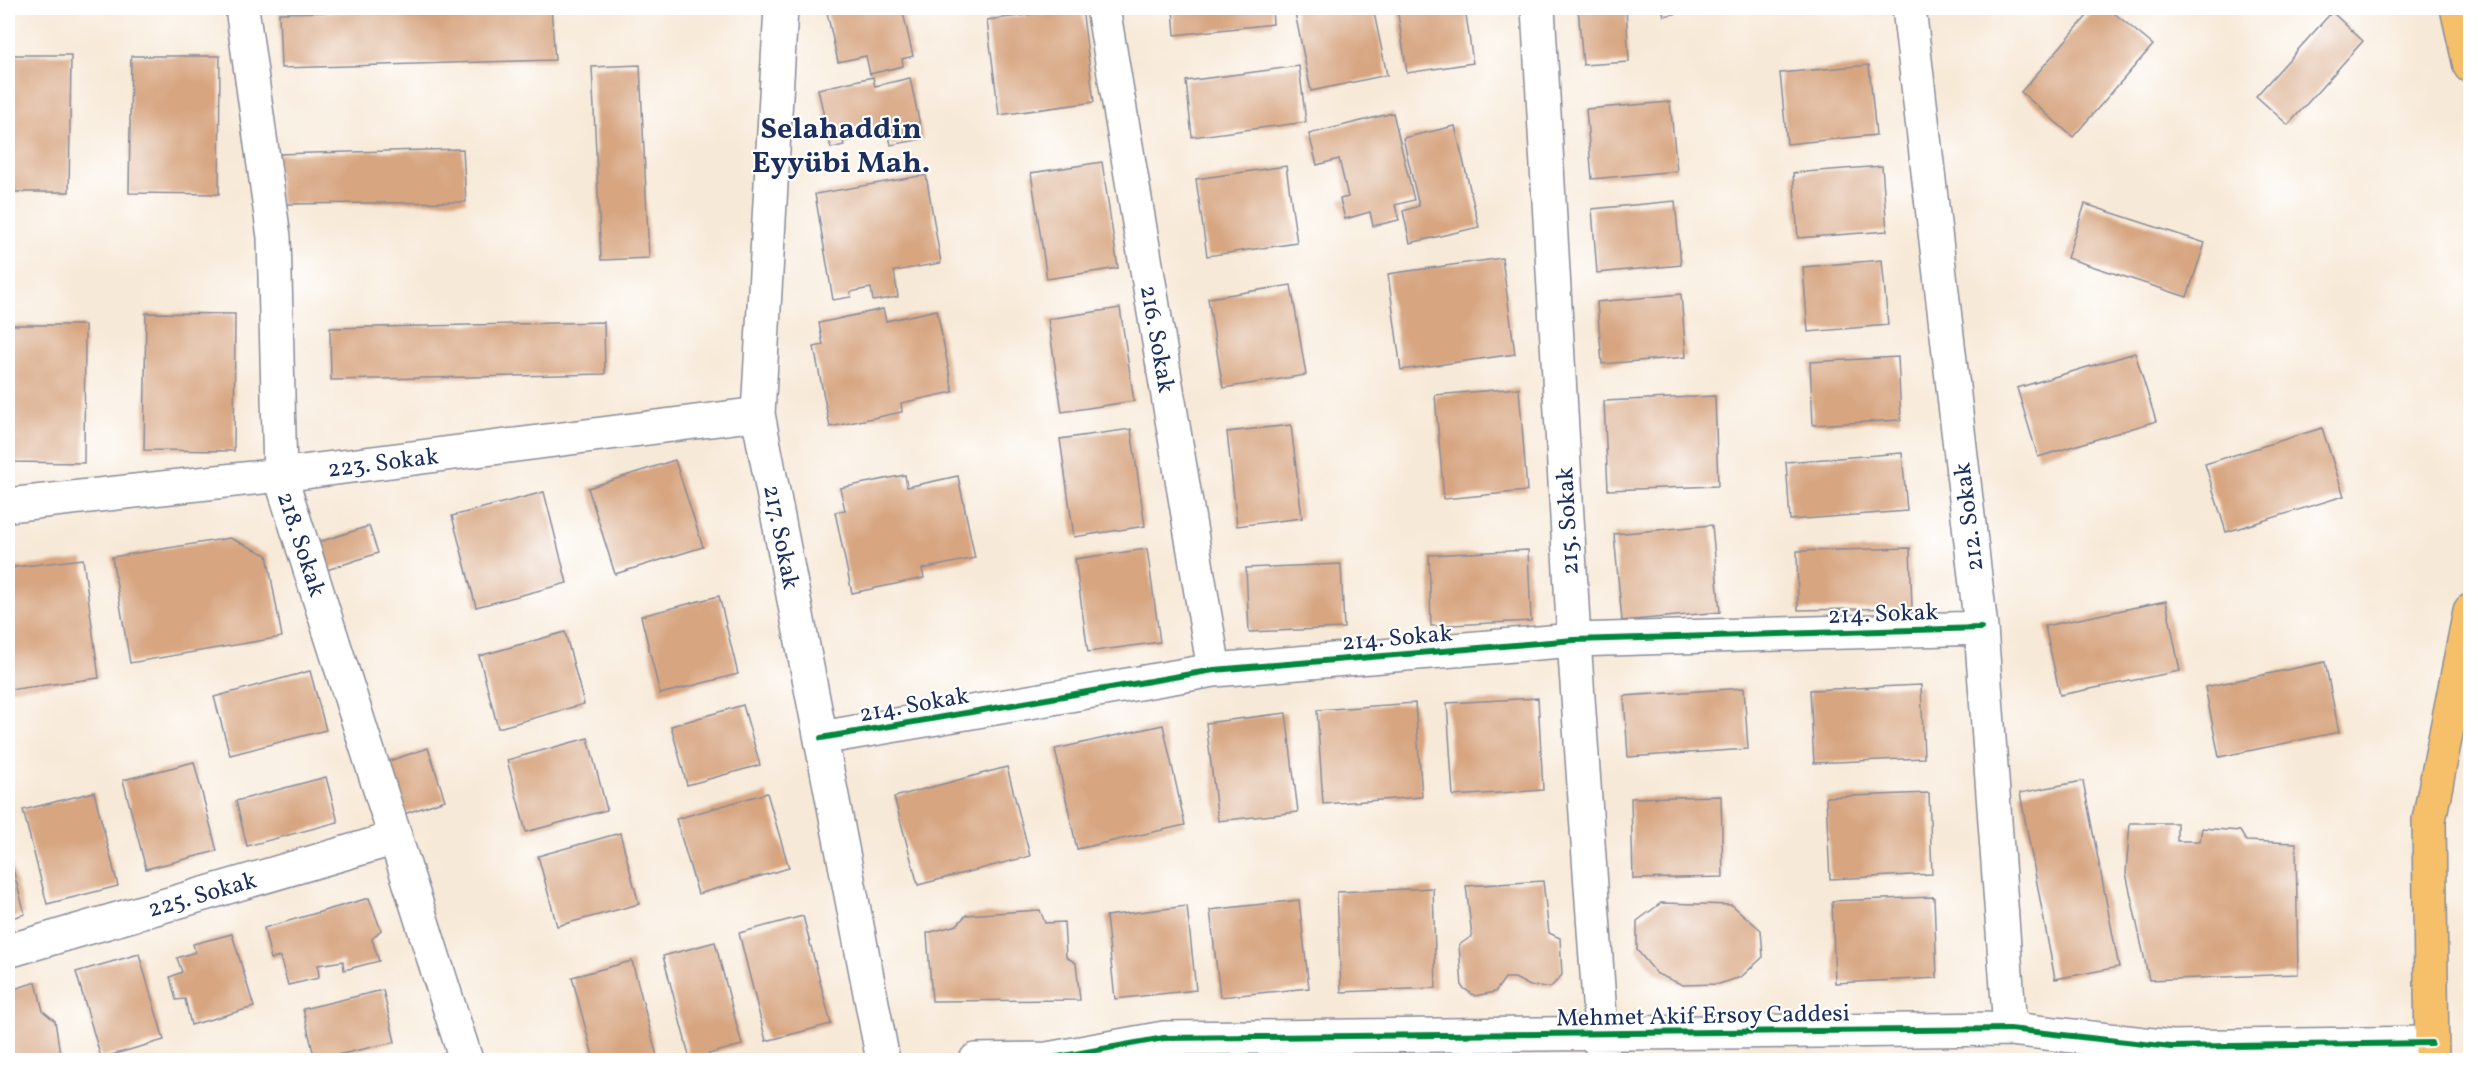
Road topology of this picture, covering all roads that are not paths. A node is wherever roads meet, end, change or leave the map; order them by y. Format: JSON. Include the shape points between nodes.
{"nodes":[{"id":1,"x":242,"y":8,"type":"edge"},
{"id":2,"x":781,"y":8,"type":"edge"},
{"id":3,"x":1103,"y":8,"type":"edge"},
{"id":4,"x":1538,"y":8,"type":"edge"},
{"id":5,"x":1909,"y":8,"type":"edge"},
{"id":6,"x":2457,"y":8,"type":"edge"},
{"id":7,"x":2470,"y":66,"type":"edge"},
{"id":8,"x":758,"y":414,"type":"junction"},
{"id":9,"x":280,"y":475,"type":"junction"},
{"id":10,"x":8,"y":505,"type":"edge"},
{"id":11,"x":2470,"y":611,"type":"edge"},
{"id":12,"x":1981,"y":628,"type":"junction"},
{"id":13,"x":1574,"y":640,"type":"junction"},
{"id":14,"x":1214,"y":670,"type":"junction"},
{"id":15,"x":821,"y":738,"type":"junction"},
{"id":16,"x":396,"y":838,"type":"junction"},
{"id":17,"x":8,"y":951,"type":"edge"},
{"id":18,"x":2010,"y":1029,"type":"junction"},
{"id":19,"x":1602,"y":1048,"type":"edge"},
{"id":20,"x":2432,"y":1052,"type":"edge"},
{"id":21,"x":2172,"y":1054,"type":"edge"},
{"id":22,"x":466,"y":1060,"type":"edge"},
{"id":23,"x":884,"y":1060,"type":"edge"},
{"id":24,"x":976,"y":1060,"type":"edge"},
{"id":25,"x":1047,"y":1060,"type":"edge"}],
"edges":[{"from":1,"to":9,"type":"street","name":"218. Sokak","via":[[274,237]]},
{"from":2,"to":8,"type":"street","name":"217. Sokak"},
{"from":3,"to":14,"type":"street","name":"216. Sokak"},
{"from":4,"to":13,"type":"street","name":"215. Sokak"},
{"from":5,"to":12,"type":"street","name":"212. Sokak"},
{"from":6,"to":7,"type":"main road"},
{"from":8,"to":9,"type":"street","name":"223. Sokak"},
{"from":8,"to":15,"type":"street","name":"217. Sokak"},
{"from":9,"to":10,"type":"street","name":"223. Sokak"},
{"from":9,"to":16,"type":"street","name":"218. Sokak"},
{"from":11,"to":20,"type":"main road","via":[[2429,820]]},
{"from":12,"to":13,"type":"street","name":"214. Sokak"},
{"from":12,"to":18,"type":"street","name":"212. Sokak"},
{"from":13,"to":14,"type":"street","name":"214. Sokak"},
{"from":13,"to":19,"type":"street","name":"215. Sokak"},
{"from":14,"to":15,"type":"street","name":"214. Sokak"},
{"from":15,"to":23,"type":"street","name":"217. Sokak"},
{"from":16,"to":17,"type":"street","name":"225. Sokak"},
{"from":16,"to":22,"type":"street","name":"218. Sokak"},
{"from":18,"to":19,"type":"street","name":"Mehmet Akif Ersoy Caddesi"},
{"from":18,"to":21,"type":"street","name":"Mehmet Akif Ersoy Caddesi"},
{"from":19,"to":25,"type":"street","name":"Mehmet Akif Ersoy Caddesi","via":[[1164,1038]]},
{"from":20,"to":21,"type":"street","name":"Mehmet Akif Ersoy Caddesi"},
{"from":24,"to":25,"type":"street","name":"Mehmet Akif Ersoy Caddesi"}]}
